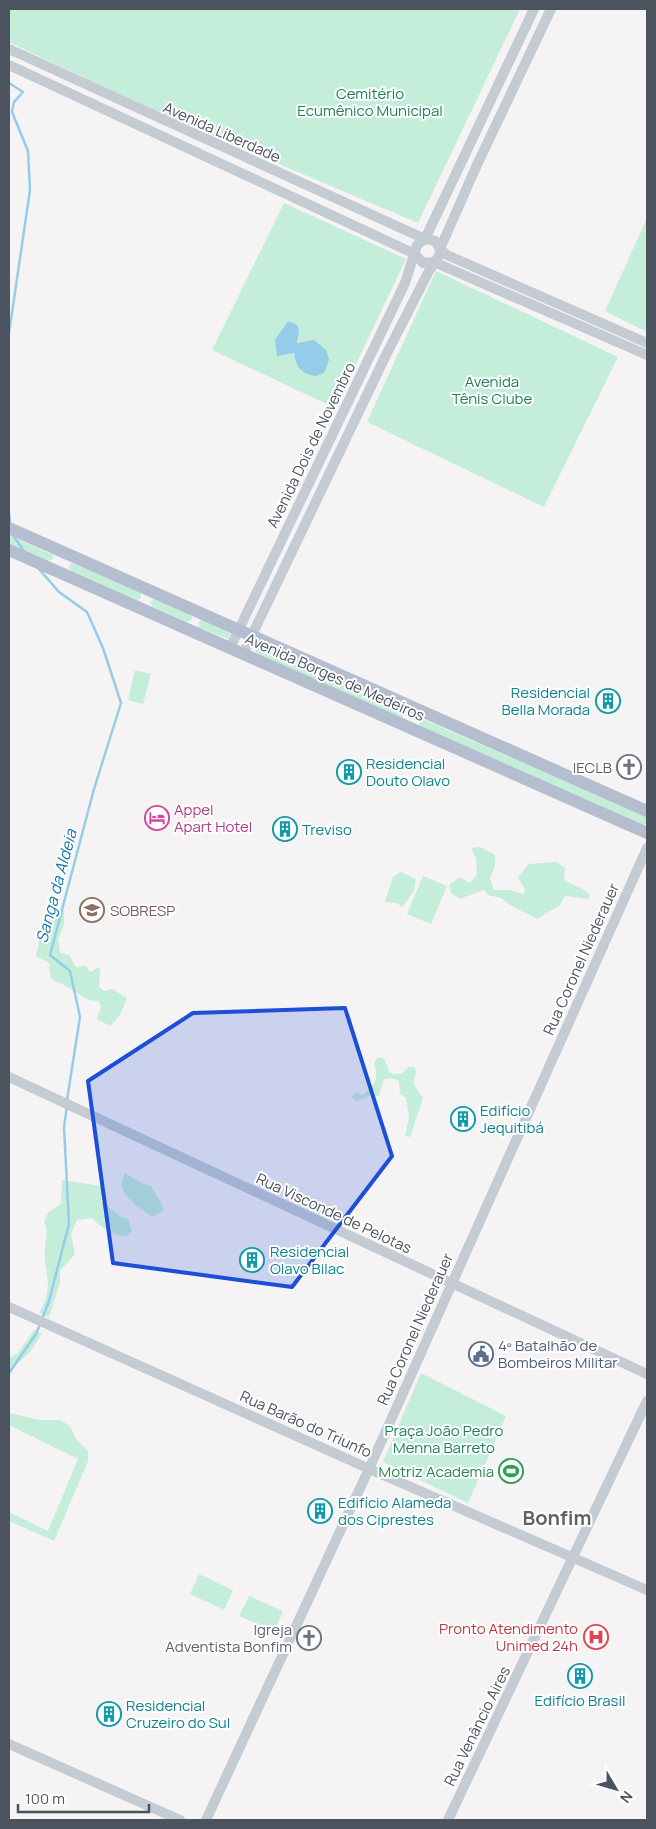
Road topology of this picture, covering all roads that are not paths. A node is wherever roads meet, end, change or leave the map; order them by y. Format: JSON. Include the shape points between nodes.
{"nodes":[{"id":1,"x":534,"y":9,"type":"edge"},
{"id":2,"x":551,"y":9,"type":"edge"},
{"id":3,"x":9,"y":49,"type":"edge"},
{"id":4,"x":9,"y":65,"type":"edge"},
{"id":5,"x":425,"y":239,"type":"junction"},
{"id":6,"x":440,"y":249,"type":"junction"},
{"id":7,"x":416,"y":254,"type":"junction"},
{"id":8,"x":434,"y":262,"type":"junction"},
{"id":9,"x":647,"y":343,"type":"edge"},
{"id":10,"x":647,"y":355,"type":"edge"},
{"id":11,"x":338,"y":423,"type":"junction"},
{"id":12,"x":348,"y":432,"type":"junction"},
{"id":13,"x":9,"y":528,"type":"edge"},
{"id":14,"x":9,"y":550,"type":"edge"},
{"id":15,"x":239,"y":630,"type":"junction"},
{"id":16,"x":251,"y":635,"type":"junction"},
{"id":17,"x":230,"y":648,"type":"junction"},
{"id":18,"x":243,"y":654,"type":"junction"},
{"id":19,"x":647,"y":812,"type":"edge"},
{"id":20,"x":647,"y":833,"type":"edge"},
{"id":21,"x":647,"y":848,"type":"edge"},
{"id":22,"x":9,"y":1077,"type":"edge"},
{"id":23,"x":451,"y":1284,"type":"junction"},
{"id":24,"x":9,"y":1308,"type":"edge"},
{"id":25,"x":647,"y":1374,"type":"edge"},
{"id":26,"x":647,"y":1401,"type":"edge"},
{"id":27,"x":369,"y":1469,"type":"junction"},
{"id":28,"x":573,"y":1558,"type":"junction"},
{"id":29,"x":647,"y":1590,"type":"edge"},
{"id":30,"x":9,"y":1744,"type":"edge"},
{"id":31,"x":180,"y":1820,"type":"edge"},
{"id":32,"x":206,"y":1820,"type":"edge"},
{"id":33,"x":448,"y":1820,"type":"edge"}],
"edges":[{"from":1,"to":5,"type":"street"},
{"from":2,"to":6,"type":"street"},
{"from":3,"to":5,"type":"street","name":"Avenida Liberdade"},
{"from":4,"to":7,"type":"street","name":"Avenida Liberdade"},
{"from":5,"to":6,"type":"street","via":[[434,241]]},
{"from":5,"to":7,"type":"street","via":[[417,245]]},
{"from":6,"to":8,"type":"street"},
{"from":6,"to":9,"type":"street"},
{"from":7,"to":8,"type":"street","via":[[423,263]]},
{"from":7,"to":11,"type":"street","name":"Avenida Dois de Novembro"},
{"from":8,"to":10,"type":"street"},
{"from":8,"to":12,"type":"street","name":"Avenida Dois de Novembro"},
{"from":11,"to":12,"type":"street"},
{"from":11,"to":15,"type":"street","name":"Avenida Dois de Novembro"},
{"from":12,"to":16,"type":"street","name":"Avenida Dois de Novembro"},
{"from":13,"to":15,"type":"main road","name":"Avenida Borges de Medeiros"},
{"from":14,"to":17,"type":"main road","name":"Avenida Borges de Medeiros"},
{"from":15,"to":16,"type":"main road","name":"Avenida Borges de Medeiros"},
{"from":15,"to":17,"type":"street","name":"Avenida Dois de Novembro"},
{"from":16,"to":18,"type":"street","name":"Avenida Dois de Novembro"},
{"from":16,"to":19,"type":"main road","name":"Avenida Borges de Medeiros"},
{"from":17,"to":18,"type":"main road","name":"Avenida Borges de Medeiros"},
{"from":18,"to":20,"type":"main road","name":"Avenida Borges de Medeiros"},
{"from":21,"to":23,"type":"street","name":"Rua Coronel Niederauer"},
{"from":22,"to":23,"type":"street","name":"Rua Visconde de Pelotas"},
{"from":23,"to":25,"type":"street","name":"Rua Visconde de Pelotas"},
{"from":23,"to":27,"type":"street","name":"Rua Coronel Niederauer"},
{"from":24,"to":27,"type":"street","name":"Rua Barão do Triunfo"},
{"from":26,"to":28,"type":"street","name":"Rua Venâncio Aires"},
{"from":27,"to":28,"type":"street","name":"Rua Barão do Triunfo"},
{"from":27,"to":32,"type":"street","name":"Rua Coronel Niederauer"},
{"from":28,"to":29,"type":"street","name":"Rua Barão do Triunfo"},
{"from":28,"to":33,"type":"street","name":"Rua Venâncio Aires"},
{"from":30,"to":31,"type":"street"}]}
